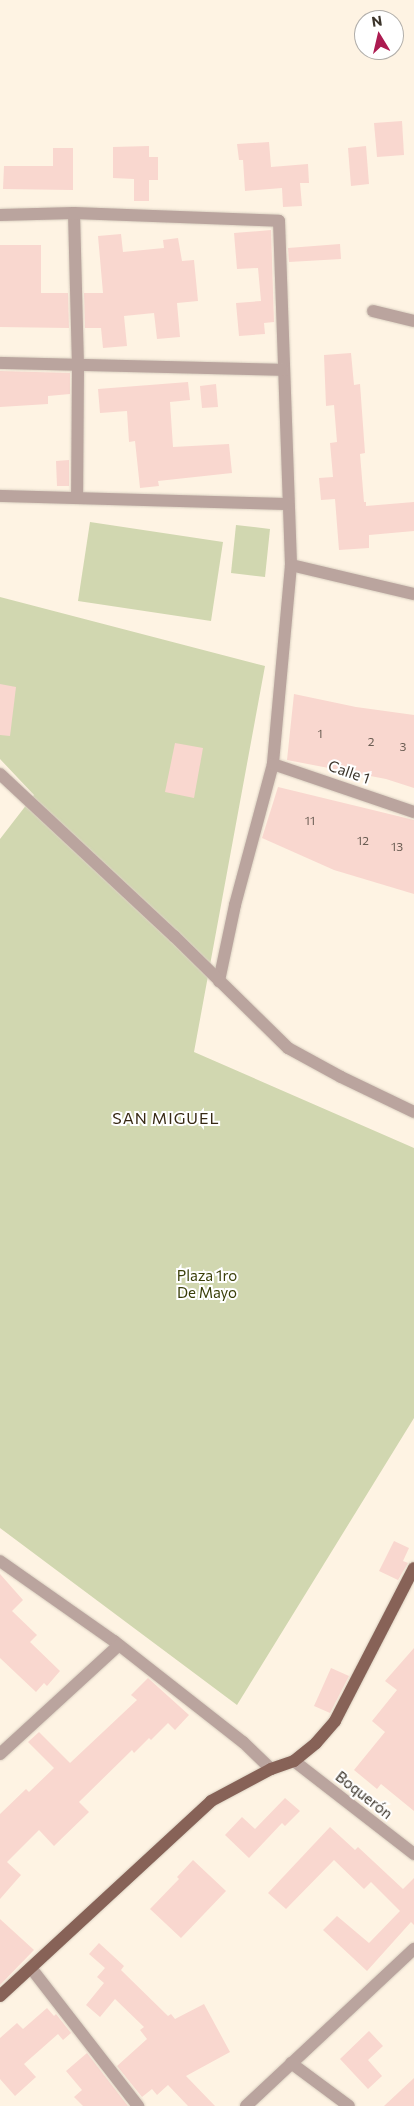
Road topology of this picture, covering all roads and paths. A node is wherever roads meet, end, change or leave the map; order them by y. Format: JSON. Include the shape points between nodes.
{"nodes":[{"id":1,"x":74,"y":213,"type":"junction"},
{"id":2,"x":0,"y":215,"type":"edge"},
{"id":3,"x":373,"y":311,"type":"dead end"},
{"id":4,"x":414,"y":321,"type":"edge"},
{"id":5,"x":0,"y":363,"type":"edge"},
{"id":6,"x":78,"y":366,"type":"junction"},
{"id":7,"x":283,"y":370,"type":"junction"},
{"id":8,"x":0,"y":496,"type":"edge"},
{"id":9,"x":77,"y":498,"type":"junction"},
{"id":10,"x":288,"y":504,"type":"junction"},
{"id":11,"x":291,"y":565,"type":"junction"},
{"id":12,"x":414,"y":594,"type":"edge"},
{"id":13,"x":273,"y":764,"type":"junction"},
{"id":14,"x":0,"y":774,"type":"edge"},
{"id":15,"x":414,"y":812,"type":"edge"},
{"id":16,"x":219,"y":981,"type":"junction"},
{"id":17,"x":414,"y":1112,"type":"edge"},
{"id":18,"x":0,"y":1561,"type":"edge"},
{"id":19,"x":414,"y":1568,"type":"edge"},
{"id":20,"x":119,"y":1645,"type":"junction"},
{"id":21,"x":0,"y":1754,"type":"edge"},
{"id":22,"x":294,"y":1761,"type":"junction"},
{"id":23,"x":271,"y":1769,"type":"junction"},
{"id":24,"x":414,"y":1854,"type":"edge"},
{"id":25,"x":414,"y":1949,"type":"edge"},
{"id":26,"x":31,"y":1968,"type":"junction"},
{"id":27,"x":0,"y":1996,"type":"edge"},
{"id":28,"x":292,"y":2063,"type":"junction"},
{"id":29,"x":138,"y":2106,"type":"edge"},
{"id":30,"x":246,"y":2106,"type":"edge"},
{"id":31,"x":349,"y":2106,"type":"edge"}],
"edges":[{"from":1,"to":2,"type":"street"},
{"from":1,"to":6,"type":"street"},
{"from":1,"to":7,"type":"street","via":[[279,221]]},
{"from":3,"to":4,"type":"street"},
{"from":5,"to":6,"type":"street"},
{"from":6,"to":7,"type":"street"},
{"from":6,"to":9,"type":"street"},
{"from":7,"to":10,"type":"street"},
{"from":8,"to":9,"type":"street"},
{"from":9,"to":10,"type":"street"},
{"from":10,"to":11,"type":"street"},
{"from":11,"to":12,"type":"street"},
{"from":11,"to":13,"type":"street"},
{"from":13,"to":15,"type":"street","name":"Calle 1"},
{"from":13,"to":16,"type":"street","via":[[235,905]]},
{"from":14,"to":16,"type":"street"},
{"from":16,"to":17,"type":"street","via":[[288,1048],[341,1078]]},
{"from":18,"to":20,"type":"street"},
{"from":19,"to":22,"type":"main road","via":[[335,1721]]},
{"from":20,"to":21,"type":"street"},
{"from":20,"to":23,"type":"street","via":[[243,1742]]},
{"from":22,"to":23,"type":"main road"},
{"from":22,"to":24,"type":"street","name":"Boquerón"},
{"from":23,"to":26,"type":"main road","via":[[211,1801]]},
{"from":25,"to":28,"type":"street"},
{"from":26,"to":27,"type":"main road"},
{"from":26,"to":29,"type":"street"},
{"from":28,"to":30,"type":"street"},
{"from":28,"to":31,"type":"street"}]}
